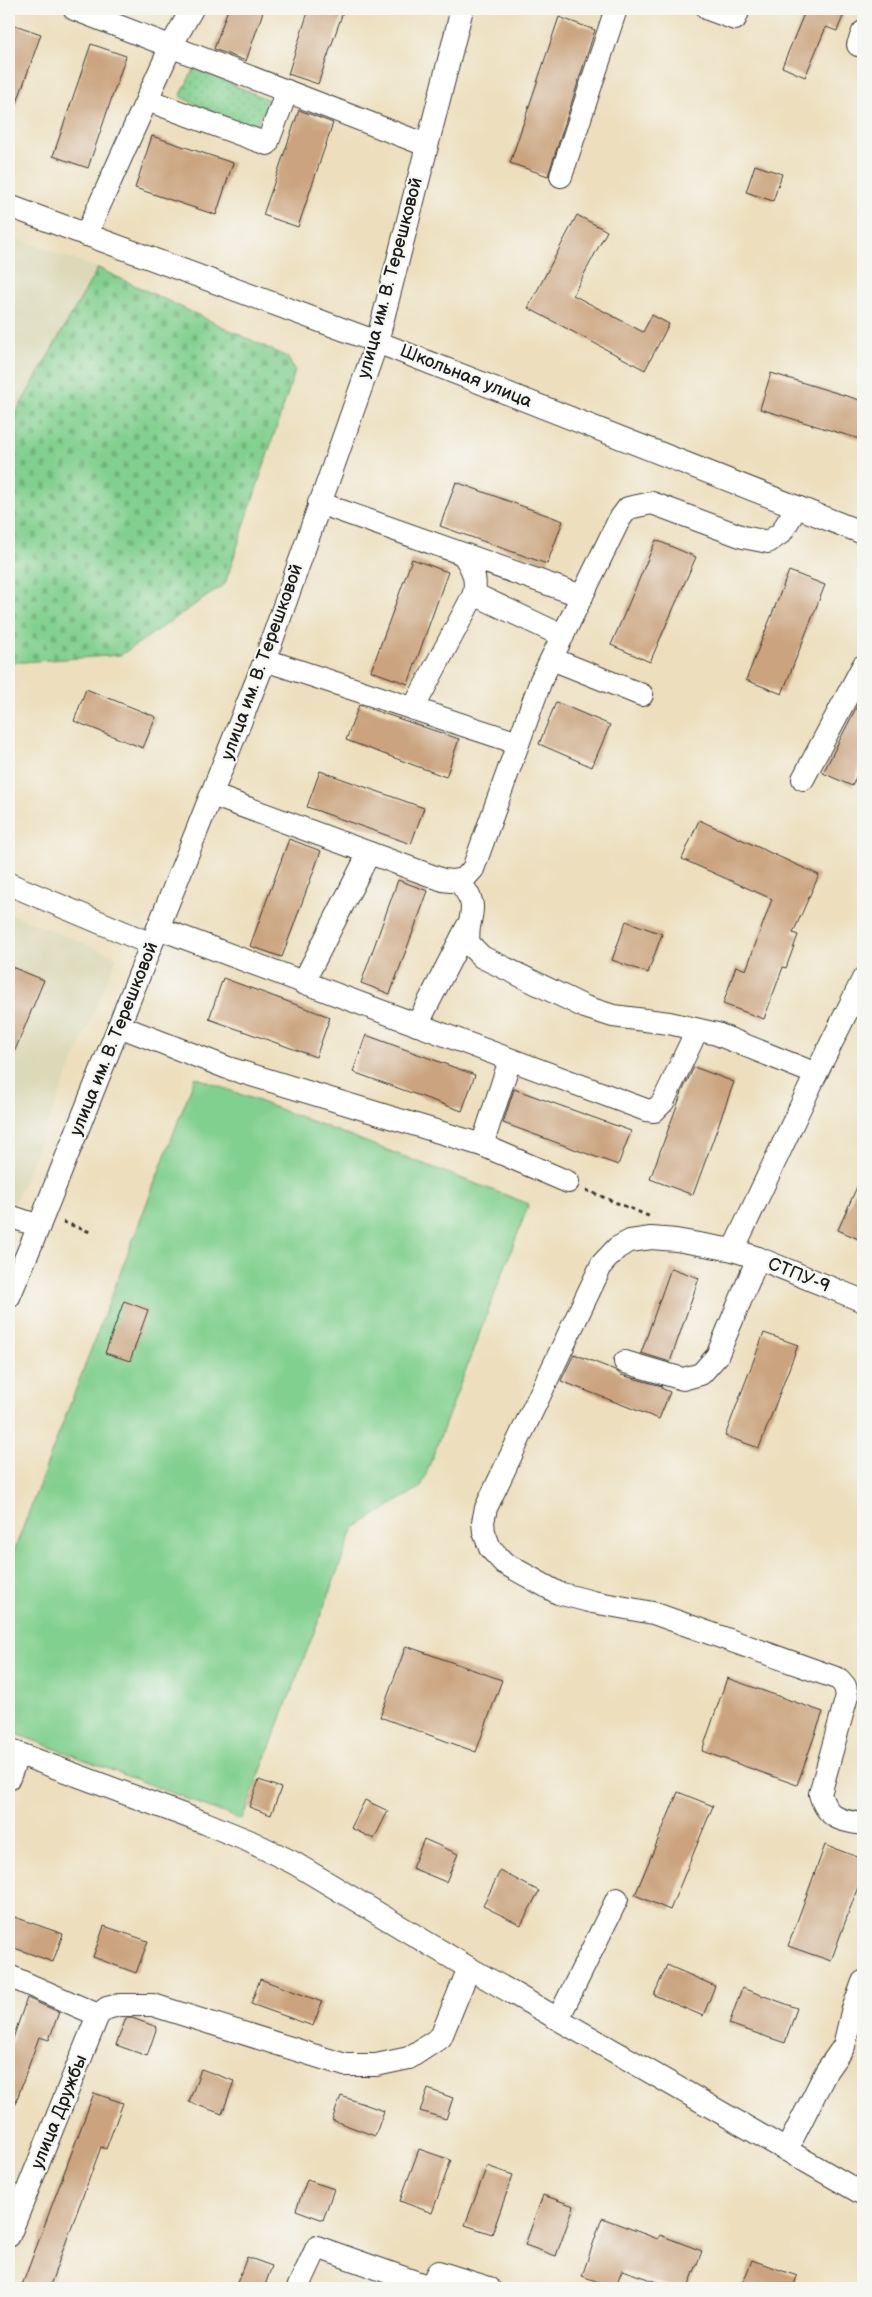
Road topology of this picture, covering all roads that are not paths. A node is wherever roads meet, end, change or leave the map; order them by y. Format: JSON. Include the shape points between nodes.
{"nodes":[{"id":1,"x":74,"y":9,"type":"edge"},
{"id":2,"x":192,"y":9,"type":"edge"},
{"id":3,"x":462,"y":9,"type":"edge"},
{"id":4,"x":708,"y":9,"type":"edge"},
{"id":5,"x":739,"y":9,"type":"edge"},
{"id":6,"x":612,"y":10,"type":"edge"},
{"id":7,"x":171,"y":46,"type":"junction"},
{"id":8,"x":288,"y":91,"type":"junction"},
{"id":9,"x":147,"y":100,"type":"junction"},
{"id":10,"x":426,"y":144,"type":"junction"},
{"id":11,"x":561,"y":176,"type":"dead end"},
{"id":12,"x":9,"y":206,"type":"edge"},
{"id":13,"x":86,"y":235,"type":"junction"},
{"id":14,"x":377,"y":342,"type":"junction"},
{"id":15,"x":319,"y":503,"type":"junction"},
{"id":16,"x":797,"y":507,"type":"junction"},
{"id":17,"x":863,"y":533,"type":"edge"},
{"id":18,"x":463,"y":554,"type":"junction"},
{"id":19,"x":474,"y":594,"type":"junction"},
{"id":20,"x":582,"y":596,"type":"junction"},
{"id":21,"x":563,"y":636,"type":"junction"},
{"id":22,"x":552,"y":659,"type":"junction"},
{"id":23,"x":265,"y":660,"type":"junction"},
{"id":24,"x":863,"y":666,"type":"edge"},
{"id":25,"x":642,"y":695,"type":"dead end"},
{"id":26,"x":413,"y":708,"type":"junction"},
{"id":27,"x":518,"y":743,"type":"junction"},
{"id":28,"x":803,"y":779,"type":"dead end"},
{"id":29,"x":212,"y":795,"type":"junction"},
{"id":30,"x":369,"y":853,"type":"junction"},
{"id":31,"x":459,"y":881,"type":"junction"},
{"id":32,"x":9,"y":884,"type":"edge"},
{"id":33,"x":467,"y":927,"type":"junction"},
{"id":34,"x":154,"y":936,"type":"junction"},
{"id":35,"x":863,"y":979,"type":"edge"},
{"id":36,"x":303,"y":982,"type":"junction"},
{"id":37,"x":417,"y":1025,"type":"junction"},
{"id":38,"x":119,"y":1026,"type":"junction"},
{"id":39,"x":697,"y":1030,"type":"junction"},
{"id":40,"x":510,"y":1060,"type":"junction"},
{"id":41,"x":816,"y":1074,"type":"junction"},
{"id":42,"x":482,"y":1145,"type":"junction"},
{"id":43,"x":568,"y":1182,"type":"road end"},
{"id":44,"x":9,"y":1216,"type":"edge"},
{"id":45,"x":41,"y":1220,"type":"junction"},
{"id":46,"x":733,"y":1250,"type":"junction"},
{"id":47,"x":758,"y":1258,"type":"junction"},
{"id":48,"x":9,"y":1297,"type":"edge"},
{"id":49,"x":863,"y":1301,"type":"edge"},
{"id":50,"x":625,"y":1362,"type":"dead end"},
{"id":51,"x":13,"y":1752,"type":"edge"},
{"id":52,"x":9,"y":1778,"type":"edge"},
{"id":53,"x":863,"y":1824,"type":"edge"},
{"id":54,"x":617,"y":1899,"type":"dead end"},
{"id":55,"x":469,"y":1968,"type":"junction"},
{"id":56,"x":9,"y":1976,"type":"edge"},
{"id":57,"x":863,"y":1982,"type":"edge"},
{"id":58,"x":98,"y":2015,"type":"junction"},
{"id":59,"x":558,"y":2019,"type":"junction"},
{"id":60,"x":786,"y":2148,"type":"junction"},
{"id":61,"x":863,"y":2194,"type":"edge"},
{"id":62,"x":9,"y":2236,"type":"edge"},
{"id":63,"x":298,"y":2288,"type":"edge"},
{"id":64,"x":489,"y":2288,"type":"edge"}],
"edges":[{"from":1,"to":7,"type":"street"},
{"from":2,"to":7,"type":"street"},
{"from":3,"to":10,"type":"street","name":"улица им. В. Терешковой"},
{"from":4,"to":5,"type":"street","via":[[735,19]]},
{"from":6,"to":11,"type":"street"},
{"from":7,"to":8,"type":"street"},
{"from":7,"to":9,"type":"street"},
{"from":8,"to":9,"type":"street","via":[[267,144]]},
{"from":8,"to":10,"type":"street"},
{"from":9,"to":13,"type":"street"},
{"from":10,"to":14,"type":"street","name":"улица им. В. Терешковой"},
{"from":12,"to":13,"type":"street","name":"Школьная улица"},
{"from":13,"to":14,"type":"street","name":"Школьная улица"},
{"from":14,"to":15,"type":"street","name":"улица им. В. Терешковой"},
{"from":14,"to":16,"type":"street","name":"Школьная улица"},
{"from":15,"to":18,"type":"street"},
{"from":15,"to":23,"type":"street","name":"улица им. В. Терешковой"},
{"from":16,"to":17,"type":"street","name":"Школьная улица"},
{"from":16,"to":20,"type":"street","via":[[781,533],[768,542],[743,537],[652,503],[628,508]]},
{"from":18,"to":19,"type":"street","via":[[475,574]]},
{"from":18,"to":20,"type":"street"},
{"from":19,"to":21,"type":"street"},
{"from":19,"to":26,"type":"street"},
{"from":20,"to":21,"type":"street"},
{"from":21,"to":22,"type":"street"},
{"from":22,"to":25,"type":"street"},
{"from":22,"to":27,"type":"street"},
{"from":23,"to":26,"type":"street"},
{"from":23,"to":29,"type":"street","name":"улица им. В. Терешковой"},
{"from":24,"to":28,"type":"street"},
{"from":26,"to":27,"type":"street"},
{"from":27,"to":31,"type":"street","via":[[473,869],[469,876]]},
{"from":29,"to":30,"type":"street"},
{"from":29,"to":34,"type":"street","name":"улица им. В. Терешковой"},
{"from":30,"to":31,"type":"street","via":[[442,880]]},
{"from":30,"to":36,"type":"street"},
{"from":31,"to":33,"type":"street","via":[[471,902]]},
{"from":32,"to":34,"type":"street"},
{"from":33,"to":37,"type":"street"},
{"from":33,"to":39,"type":"street","via":[[469,944],[482,956],[586,1007],[613,1016]]},
{"from":34,"to":36,"type":"street"},
{"from":34,"to":38,"type":"street","name":"улица им. В. Терешковой"},
{"from":35,"to":41,"type":"street"},
{"from":36,"to":37,"type":"street"},
{"from":37,"to":40,"type":"street"},
{"from":38,"to":42,"type":"street","via":[[228,1068]]},
{"from":38,"to":45,"type":"street","name":"улица им. В. Терешковой"},
{"from":39,"to":40,"type":"street","via":[[664,1102],[654,1111]]},
{"from":39,"to":41,"type":"street","via":[[717,1034]]},
{"from":40,"to":42,"type":"street"},
{"from":41,"to":46,"type":"street"},
{"from":42,"to":43,"type":"street"},
{"from":44,"to":45,"type":"street"},
{"from":45,"to":48,"type":"street","name":"улица им. В. Терешковой"},
{"from":46,"to":47,"type":"street","name":"СТПУ-9"},
{"from":46,"to":53,"type":"street","name":"СТПУ-9","via":[[651,1238],[630,1241],[617,1248],[602,1264],[486,1508],[484,1532],[490,1548],[504,1563],[558,1593],[653,1613],[840,1679],[848,1696],[820,1794],[831,1815]]},
{"from":47,"to":49,"type":"street","name":"СТПУ-9"},
{"from":47,"to":50,"type":"street","via":[[717,1356],[701,1374],[683,1379]]},
{"from":51,"to":52,"type":"street"},
{"from":51,"to":55,"type":"street","via":[[249,1841],[294,1863]]},
{"from":54,"to":59,"type":"street"},
{"from":55,"to":58,"type":"street","via":[[441,2037],[409,2058],[376,2065],[345,2065],[153,2005],[119,2005]]},
{"from":55,"to":59,"type":"street"},
{"from":56,"to":58,"type":"street"},
{"from":57,"to":60,"type":"street","via":[[844,2046],[827,2070]]},
{"from":58,"to":62,"type":"street","name":"улица Дружбы"},
{"from":59,"to":60,"type":"street"},
{"from":60,"to":61,"type":"street"},
{"from":63,"to":64,"type":"street","via":[[317,2248],[430,2287],[438,2272]]}]}
